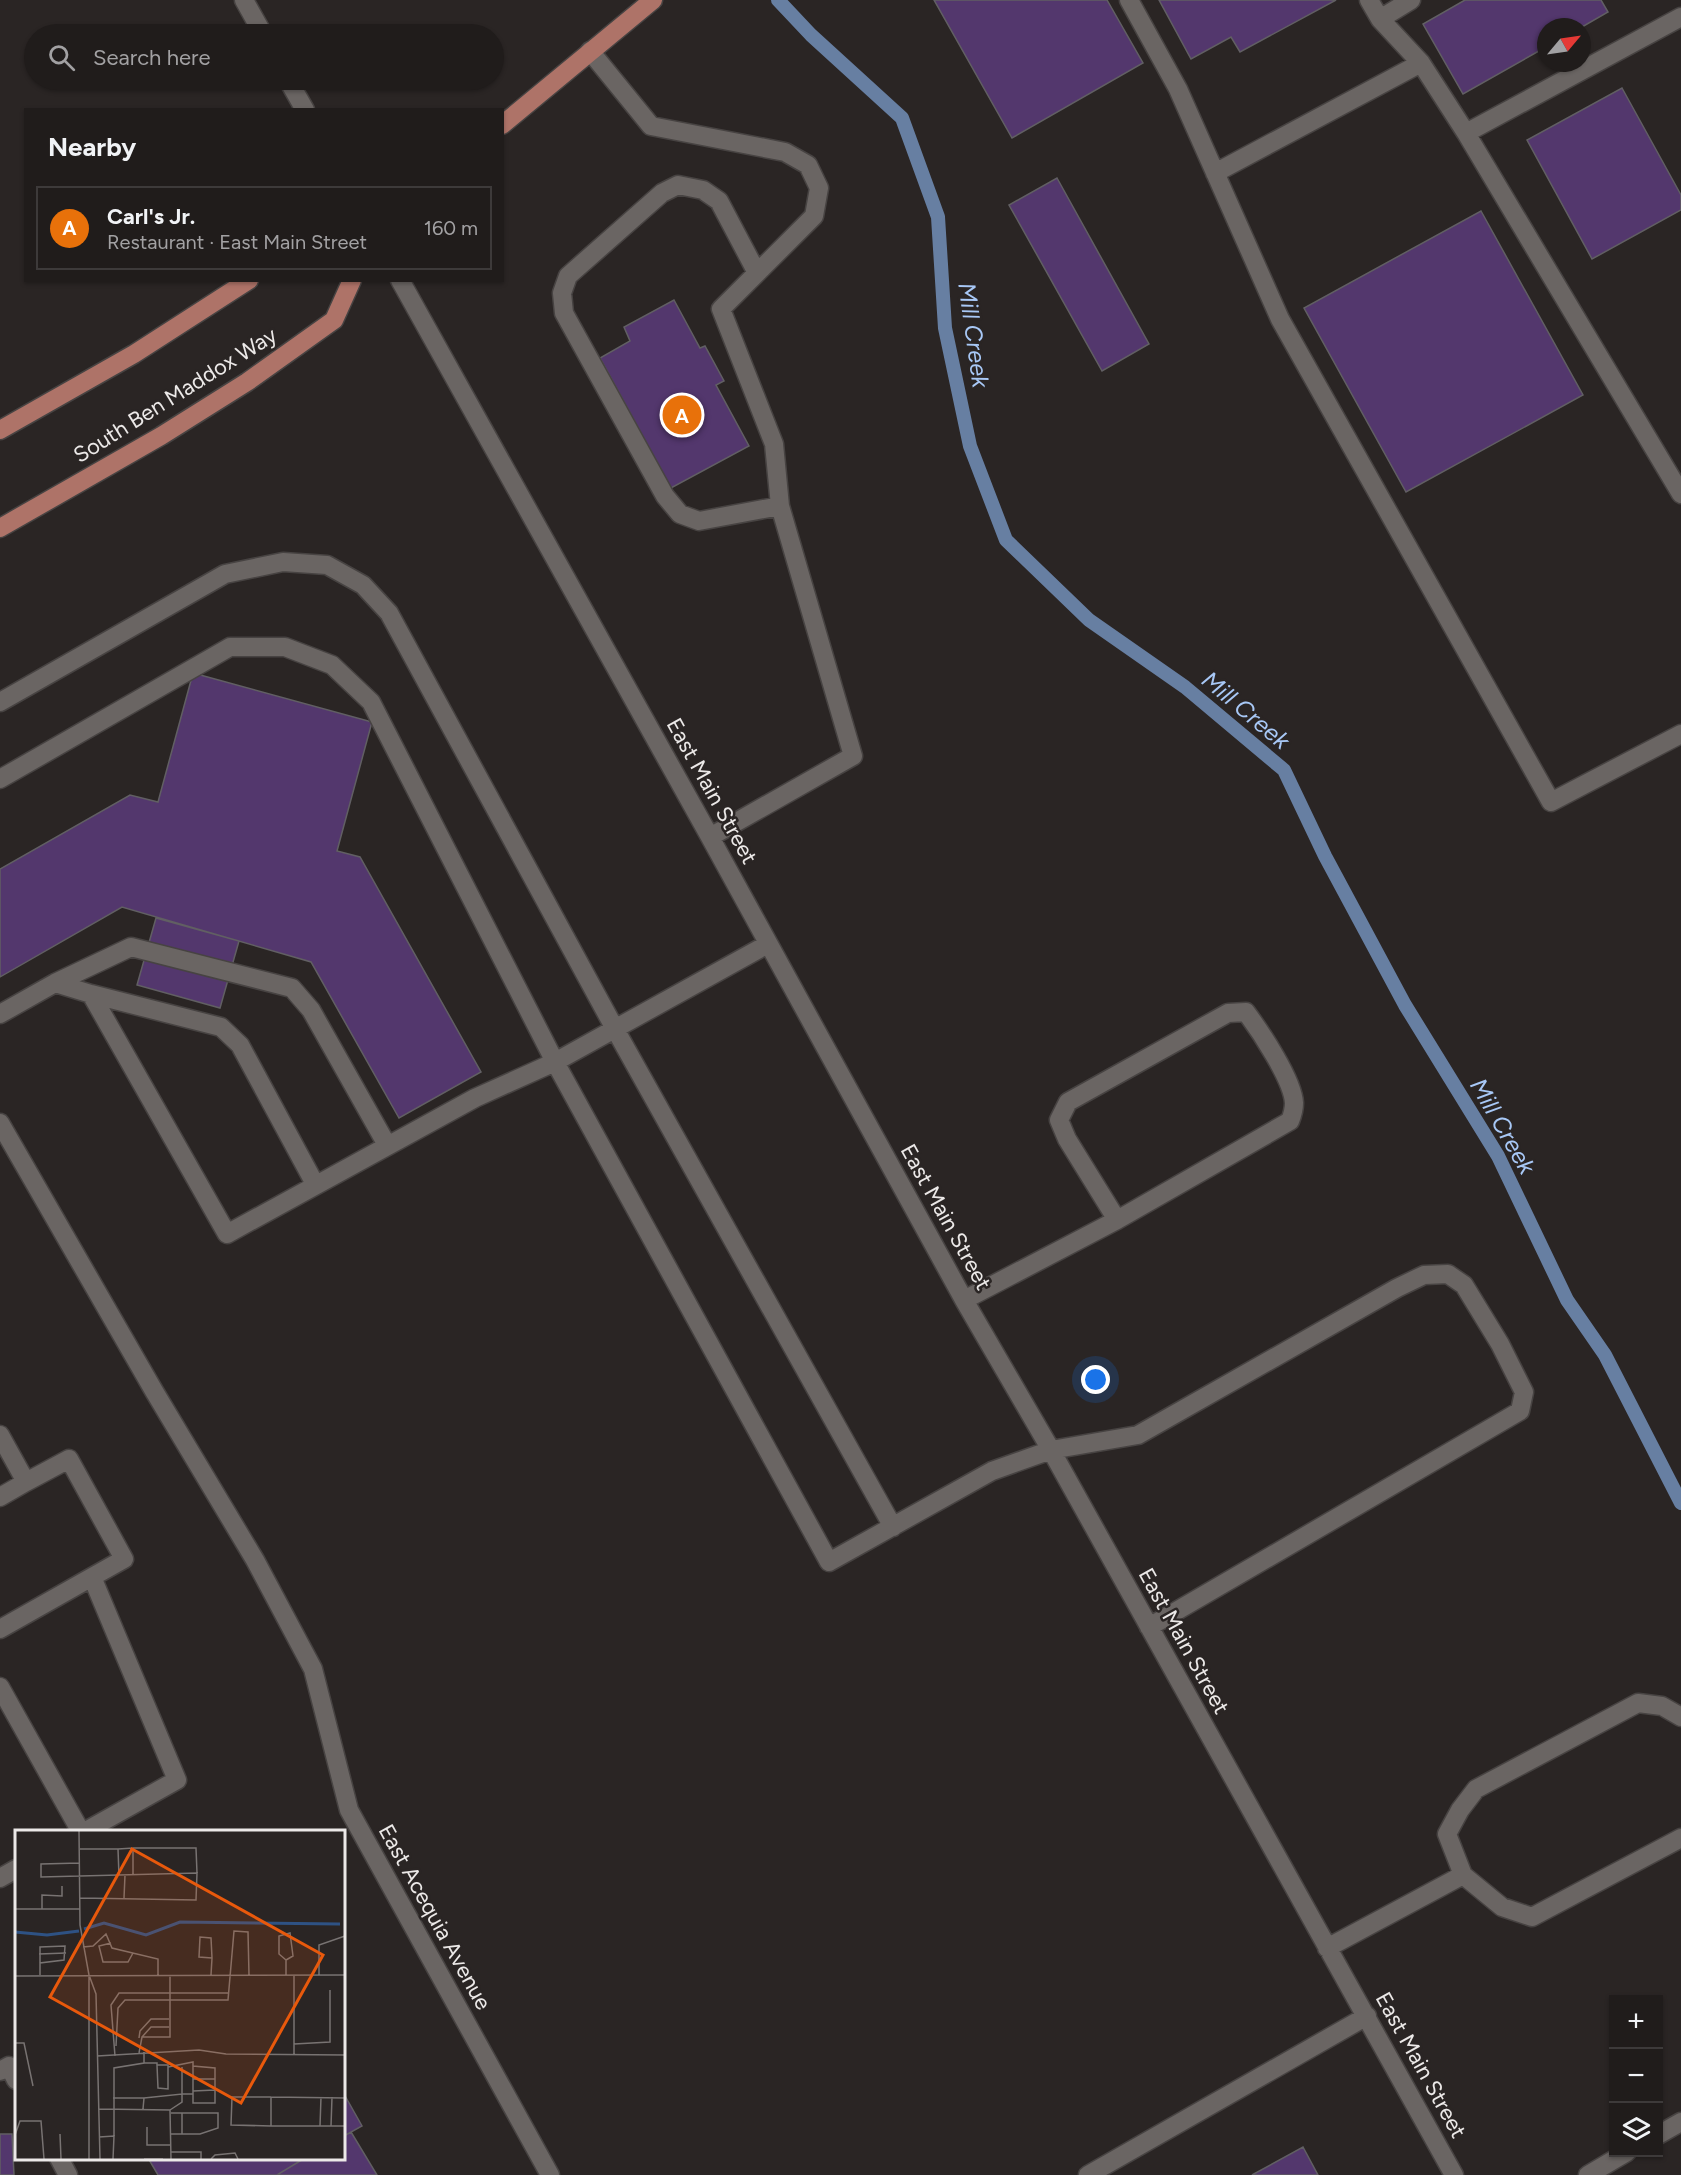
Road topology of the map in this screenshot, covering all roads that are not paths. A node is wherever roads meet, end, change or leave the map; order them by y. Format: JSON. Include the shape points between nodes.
{"nodes":[{"id":1,"x":244,"y":0,"type":"edge"},
{"id":2,"x":653,"y":0,"type":"edge"},
{"id":3,"x":1129,"y":0,"type":"edge"},
{"id":4,"x":1369,"y":0,"type":"edge"},
{"id":5,"x":1411,"y":0,"type":"edge"},
{"id":6,"x":1681,"y":17,"type":"edge"},
{"id":7,"x":1380,"y":19,"type":"junction"},
{"id":8,"x":257,"y":24,"type":"edge"},
{"id":9,"x":590,"y":51,"type":"junction"},
{"id":10,"x":1421,"y":63,"type":"junction"},
{"id":11,"x":294,"y":90,"type":"edge"},
{"id":12,"x":304,"y":108,"type":"edge"},
{"id":13,"x":504,"y":123,"type":"edge"},
{"id":14,"x":1467,"y":133,"type":"junction"},
{"id":15,"x":1215,"y":173,"type":"junction"},
{"id":16,"x":758,"y":273,"type":"junction"},
{"id":17,"x":246,"y":282,"type":"edge"},
{"id":18,"x":351,"y":282,"type":"edge"},
{"id":19,"x":401,"y":282,"type":"edge"},
{"id":20,"x":0,"y":430,"type":"edge"},
{"id":21,"x":1681,"y":494,"type":"edge"},
{"id":22,"x":780,"y":506,"type":"junction"},
{"id":23,"x":0,"y":528,"type":"edge"},
{"id":24,"x":0,"y":702,"type":"edge"},
{"id":25,"x":1681,"y":734,"type":"edge"},
{"id":26,"x":0,"y":778,"type":"edge"},
{"id":27,"x":710,"y":837,"type":"junction"},
{"id":28,"x":768,"y":944,"type":"junction"},
{"id":29,"x":55,"y":983,"type":"junction"},
{"id":30,"x":91,"y":994,"type":"junction"},
{"id":31,"x":0,"y":1014,"type":"edge"},
{"id":32,"x":615,"y":1029,"type":"junction"},
{"id":33,"x":555,"y":1062,"type":"junction"},
{"id":34,"x":0,"y":1123,"type":"edge"},
{"id":35,"x":387,"y":1145,"type":"junction"},
{"id":36,"x":315,"y":1185,"type":"junction"},
{"id":37,"x":1117,"y":1220,"type":"junction"},
{"id":38,"x":964,"y":1300,"type":"junction"},
{"id":39,"x":0,"y":1435,"type":"edge"},
{"id":40,"x":1051,"y":1450,"type":"junction"},
{"id":41,"x":26,"y":1482,"type":"junction"},
{"id":42,"x":0,"y":1497,"type":"edge"},
{"id":43,"x":893,"y":1527,"type":"junction"},
{"id":44,"x":92,"y":1577,"type":"junction"},
{"id":45,"x":1149,"y":1627,"type":"junction"},
{"id":46,"x":0,"y":1629,"type":"edge"},
{"id":47,"x":0,"y":1687,"type":"edge"},
{"id":48,"x":1681,"y":1717,"type":"edge"},
{"id":49,"x":81,"y":1830,"type":"edge"},
{"id":50,"x":86,"y":1830,"type":"edge"},
{"id":51,"x":1681,"y":1839,"type":"edge"},
{"id":52,"x":15,"y":1870,"type":"edge"},
{"id":53,"x":1463,"y":1875,"type":"junction"},
{"id":54,"x":0,"y":1878,"type":"edge"},
{"id":55,"x":1327,"y":1948,"type":"junction"},
{"id":56,"x":1367,"y":2016,"type":"junction"},
{"id":57,"x":0,"y":2071,"type":"edge"},
{"id":58,"x":15,"y":2078,"type":"edge"},
{"id":59,"x":1681,"y":2122,"type":"edge"},
{"id":60,"x":1663,"y":2133,"type":"edge"},
{"id":61,"x":1619,"y":2157,"type":"edge"},
{"id":62,"x":60,"y":2160,"type":"edge"},
{"id":63,"x":68,"y":2175,"type":"edge"},
{"id":64,"x":550,"y":2175,"type":"edge"},
{"id":65,"x":1088,"y":2175,"type":"edge"},
{"id":66,"x":1454,"y":2175,"type":"edge"},
{"id":67,"x":1588,"y":2175,"type":"edge"}],
"edges":[{"from":1,"to":8,"type":"street"},
{"from":2,"to":9,"type":"main road"},
{"from":3,"to":15,"type":"street","via":[[1178,89]]},
{"from":4,"to":7,"type":"street"},
{"from":5,"to":7,"type":"street"},
{"from":6,"to":14,"type":"street"},
{"from":7,"to":10,"type":"street"},
{"from":9,"to":13,"type":"main road"},
{"from":9,"to":16,"type":"street","via":[[651,126],[785,152],[808,165],[819,188],[814,216]]},
{"from":10,"to":14,"type":"street"},
{"from":10,"to":15,"type":"street"},
{"from":11,"to":12,"type":"street"},
{"from":14,"to":21,"type":"street"},
{"from":15,"to":25,"type":"street","via":[[1280,320],[1551,802]]},
{"from":16,"to":22,"type":"street","via":[[721,309],[774,444]]},
{"from":16,"to":22,"type":"street","via":[[719,201],[703,190],[678,185],[663,193],[568,276],[562,293],[564,313],[665,496],[680,514],[699,521]]},
{"from":17,"to":20,"type":"main road","via":[[134,354]]},
{"from":18,"to":23,"type":"main road","name":"South Ben Maddox Way","via":[[334,320],[247,382]]},
{"from":19,"to":27,"type":"street","name":"East Main Street"},
{"from":22,"to":27,"type":"street","via":[[853,756]]},
{"from":24,"to":32,"type":"street","via":[[225,574],[283,562],[327,565],[363,585],[388,613]]},
{"from":26,"to":33,"type":"street","via":[[230,647],[285,647],[332,665],[371,702]]},
{"from":27,"to":28,"type":"street","name":"East Main Street"},
{"from":28,"to":32,"type":"street"},
{"from":28,"to":38,"type":"street","name":"East Main Street"},
{"from":29,"to":30,"type":"street"},
{"from":29,"to":31,"type":"street"},
{"from":29,"to":35,"type":"street","via":[[131,947],[292,988],[311,1010]]},
{"from":30,"to":36,"type":"street","via":[[221,1027],[240,1045]]},
{"from":30,"to":36,"type":"street","via":[[227,1234]]},
{"from":32,"to":33,"type":"street"},
{"from":32,"to":43,"type":"street"},
{"from":33,"to":35,"type":"street","via":[[475,1098]]},
{"from":33,"to":43,"type":"street","via":[[829,1562]]},
{"from":34,"to":64,"type":"street","name":"East Acequia Avenue","via":[[255,1560],[313,1669],[349,1810]]},
{"from":35,"to":36,"type":"street"},
{"from":37,"to":37,"type":"street","via":[[1290,1121],[1294,1103],[1290,1088],[1246,1012],[1228,1012],[1068,1102],[1059,1120]]},
{"from":37,"to":38,"type":"street"},
{"from":38,"to":40,"type":"street","name":"East Main Street"},
{"from":39,"to":41,"type":"street"},
{"from":40,"to":43,"type":"street","via":[[992,1471]]},
{"from":40,"to":45,"type":"street","name":"East Main Street"},
{"from":40,"to":45,"type":"street","via":[[1138,1435],[1424,1275],[1448,1274],[1464,1285],[1500,1344],[1524,1392],[1520,1411]]},
{"from":41,"to":42,"type":"street"},
{"from":41,"to":44,"type":"street","via":[[69,1459],[124,1559]]},
{"from":44,"to":46,"type":"street"},
{"from":44,"to":50,"type":"street","via":[[177,1780]]},
{"from":45,"to":55,"type":"street","name":"East Main Street"},
{"from":47,"to":49,"type":"street"},
{"from":48,"to":53,"type":"street","via":[[1662,1706],[1638,1703],[1476,1789],[1447,1834]]},
{"from":51,"to":53,"type":"street","via":[[1532,1917],[1502,1907]]},
{"from":52,"to":54,"type":"street"},
{"from":53,"to":55,"type":"street"},
{"from":55,"to":56,"type":"street","name":"East Main Street"},
{"from":56,"to":65,"type":"street"},
{"from":56,"to":66,"type":"street","name":"East Main Street"},
{"from":57,"to":58,"type":"street","via":[[9,2066]]},
{"from":59,"to":60,"type":"street"},
{"from":61,"to":67,"type":"street"},
{"from":62,"to":63,"type":"street"}]}
